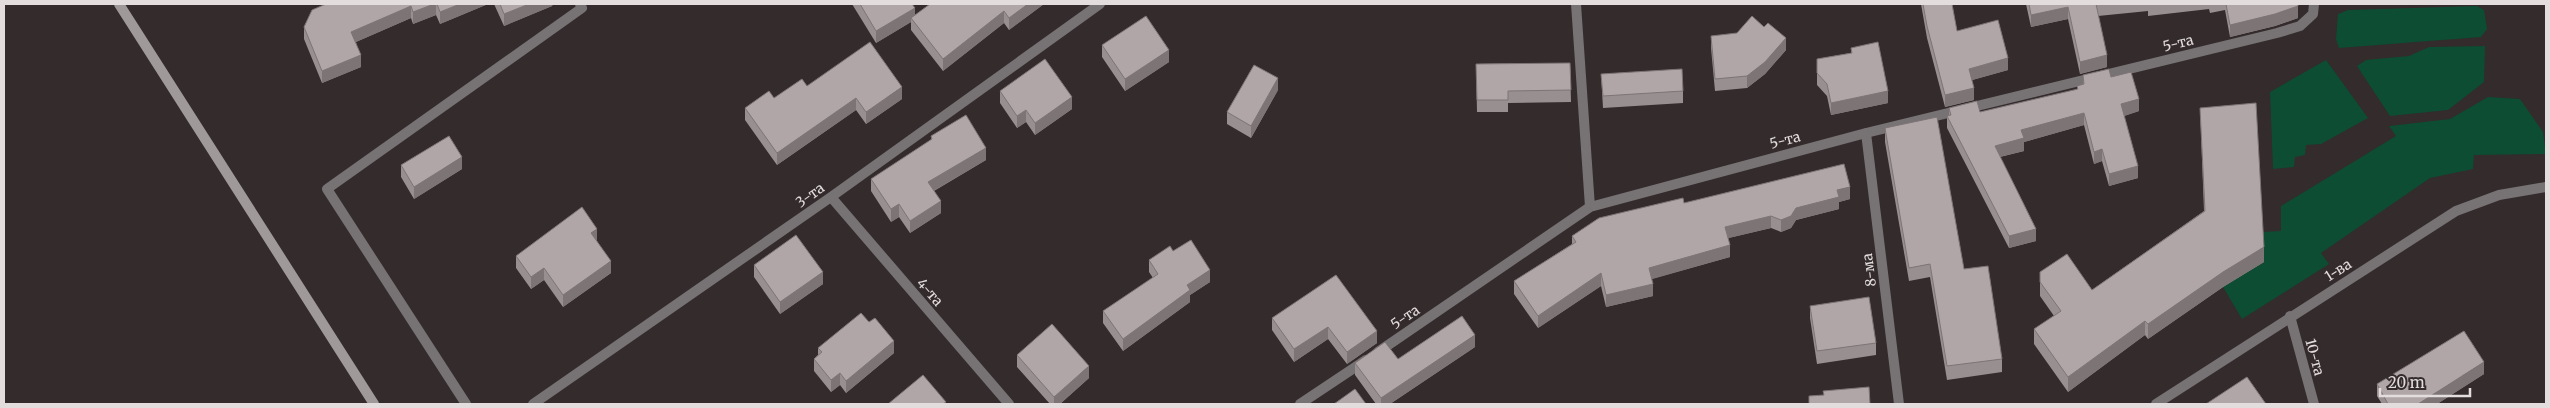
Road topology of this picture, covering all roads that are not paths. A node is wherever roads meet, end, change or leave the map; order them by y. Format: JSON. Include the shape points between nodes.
{"nodes":[{"id":1,"x":119,"y":4,"type":"edge"},
{"id":2,"x":580,"y":4,"type":"edge"},
{"id":3,"x":1100,"y":4,"type":"edge"},
{"id":4,"x":1576,"y":4,"type":"edge"},
{"id":5,"x":2314,"y":4,"type":"edge"},
{"id":6,"x":1866,"y":133,"type":"junction"},
{"id":7,"x":2546,"y":187,"type":"edge"},
{"id":8,"x":831,"y":197,"type":"junction"},
{"id":9,"x":1590,"y":207,"type":"junction"},
{"id":10,"x":2290,"y":316,"type":"junction"},
{"id":11,"x":374,"y":404,"type":"edge"},
{"id":12,"x":466,"y":404,"type":"edge"},
{"id":13,"x":533,"y":404,"type":"edge"},
{"id":14,"x":1009,"y":404,"type":"edge"},
{"id":15,"x":1300,"y":404,"type":"edge"},
{"id":16,"x":1899,"y":404,"type":"edge"},
{"id":17,"x":2156,"y":404,"type":"edge"},
{"id":18,"x":2314,"y":404,"type":"edge"}],
"edges":[{"from":1,"to":11,"type":"street"},
{"from":2,"to":12,"type":"street","via":[[582,8],[327,189]]},
{"from":3,"to":8,"type":"street","name":"3-та"},
{"from":4,"to":9,"type":"street"},
{"from":5,"to":6,"type":"street","name":"5-та","via":[[2313,14],[2300,26],[2276,33]]},
{"from":6,"to":9,"type":"street","name":"5-та"},
{"from":6,"to":16,"type":"street","name":"8-ма"},
{"from":7,"to":10,"type":"street","name":"1-ва","via":[[2499,195],[2456,211]]},
{"from":8,"to":13,"type":"street","name":"3-та"},
{"from":8,"to":14,"type":"street","name":"4-та"},
{"from":9,"to":15,"type":"street","name":"5-та"},
{"from":10,"to":17,"type":"street","name":"1-ва"},
{"from":10,"to":18,"type":"street","name":"10-та"}]}
